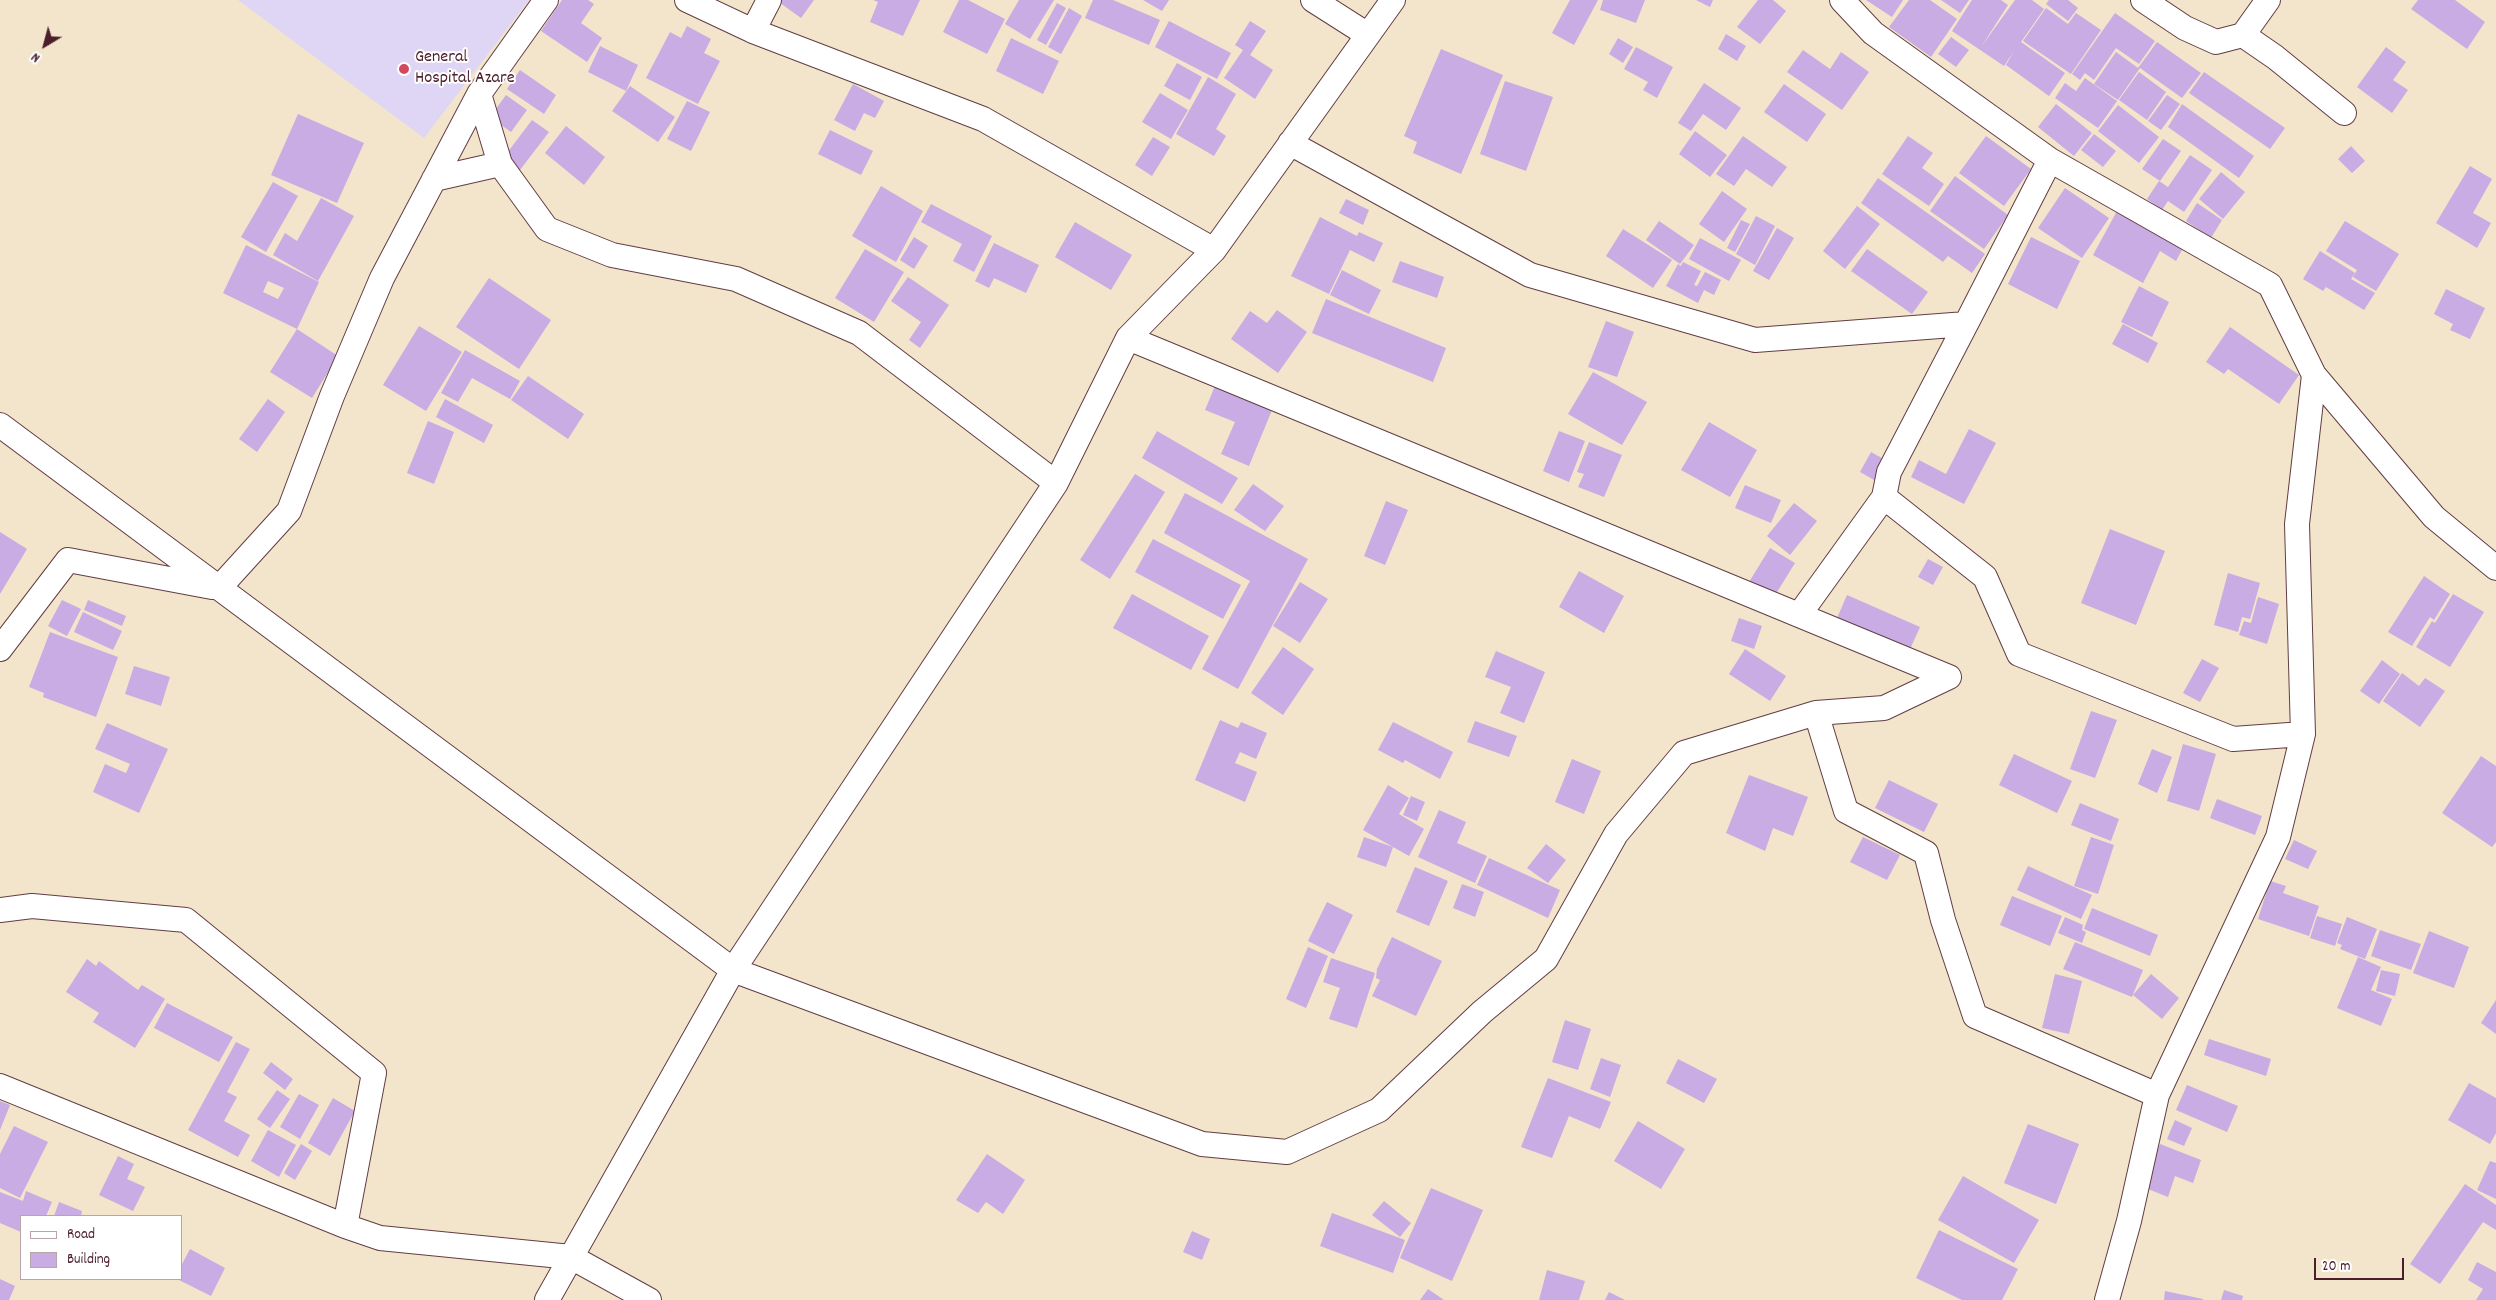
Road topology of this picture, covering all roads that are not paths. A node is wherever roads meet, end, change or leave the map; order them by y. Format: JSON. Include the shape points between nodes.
{"nodes":[{"id":1,"x":546,"y":0,"type":"edge"},
{"id":2,"x":687,"y":0,"type":"edge"},
{"id":3,"x":769,"y":0,"type":"edge"},
{"id":4,"x":1313,"y":0,"type":"edge"},
{"id":5,"x":1393,"y":0,"type":"edge"},
{"id":6,"x":1842,"y":0,"type":"edge"},
{"id":7,"x":2143,"y":0,"type":"edge"},
{"id":8,"x":2268,"y":0,"type":"edge"},
{"id":9,"x":753,"y":30,"type":"junction"},
{"id":10,"x":1368,"y":35,"type":"junction"},
{"id":11,"x":2242,"y":35,"type":"junction"},
{"id":12,"x":479,"y":94,"type":"junction"},
{"id":13,"x":2344,"y":113,"type":"dead end"},
{"id":14,"x":1290,"y":143,"type":"junction"},
{"id":15,"x":2050,"y":160,"type":"junction"},
{"id":16,"x":500,"y":164,"type":"junction"},
{"id":17,"x":434,"y":179,"type":"junction"},
{"id":18,"x":1214,"y":250,"type":"junction"},
{"id":19,"x":1966,"y":324,"type":"junction"},
{"id":20,"x":1128,"y":338,"type":"junction"},
{"id":21,"x":2314,"y":375,"type":"junction"},
{"id":22,"x":0,"y":425,"type":"edge"},
{"id":23,"x":1056,"y":483,"type":"junction"},
{"id":24,"x":1884,"y":497,"type":"junction"},
{"id":25,"x":2496,"y":568,"type":"edge"},
{"id":26,"x":219,"y":588,"type":"junction"},
{"id":27,"x":1799,"y":615,"type":"junction"},
{"id":28,"x":0,"y":649,"type":"edge"},
{"id":29,"x":1816,"y":713,"type":"junction"},
{"id":30,"x":2302,"y":734,"type":"junction"},
{"id":31,"x":0,"y":910,"type":"edge"},
{"id":32,"x":733,"y":970,"type":"junction"},
{"id":33,"x":1,"y":1085,"type":"edge"},
{"id":34,"x":2157,"y":1095,"type":"junction"},
{"id":35,"x":345,"y":1226,"type":"junction"},
{"id":36,"x":571,"y":1257,"type":"junction"},
{"id":37,"x":547,"y":1300,"type":"edge"},
{"id":38,"x":649,"y":1300,"type":"edge"},
{"id":39,"x":2107,"y":1300,"type":"edge"}],
"edges":[{"from":1,"to":12,"type":"street"},
{"from":2,"to":9,"type":"street"},
{"from":3,"to":9,"type":"street"},
{"from":4,"to":10,"type":"street"},
{"from":5,"to":10,"type":"street"},
{"from":6,"to":15,"type":"street","via":[[1873,33]]},
{"from":7,"to":11,"type":"street","via":[[2185,28],[2216,42]]},
{"from":8,"to":11,"type":"street"},
{"from":9,"to":18,"type":"street","via":[[983,119]]},
{"from":10,"to":14,"type":"street"},
{"from":11,"to":13,"type":"street","via":[[2275,57]]},
{"from":12,"to":16,"type":"street"},
{"from":12,"to":17,"type":"street"},
{"from":14,"to":18,"type":"street"},
{"from":14,"to":19,"type":"street","via":[[1530,275],[1755,340]]},
{"from":15,"to":19,"type":"street"},
{"from":15,"to":21,"type":"street","via":[[2270,285]]},
{"from":16,"to":17,"type":"street"},
{"from":16,"to":23,"type":"street","via":[[547,229],[612,255],[736,279],[859,333]]},
{"from":17,"to":26,"type":"street","via":[[382,278],[332,396],[289,511]]},
{"from":18,"to":20,"type":"street"},
{"from":19,"to":24,"type":"street","via":[[1889,472]]},
{"from":20,"to":23,"type":"street"},
{"from":20,"to":27,"type":"street"},
{"from":21,"to":25,"type":"street","via":[[2434,517]]},
{"from":21,"to":30,"type":"street","via":[[2297,524]]},
{"from":22,"to":26,"type":"street"},
{"from":23,"to":32,"type":"street"},
{"from":24,"to":27,"type":"street"},
{"from":24,"to":30,"type":"street","via":[[1984,577],[2019,654],[2232,739]]},
{"from":26,"to":28,"type":"street","via":[[68,560]]},
{"from":26,"to":32,"type":"street"},
{"from":27,"to":29,"type":"street","via":[[1949,677],[1884,708]]},
{"from":29,"to":32,"type":"street","via":[[1684,753],[1616,834],[1546,958],[1482,1012],[1379,1110],[1287,1152],[1202,1144]]},
{"from":29,"to":34,"type":"street","via":[[1846,810],[1926,853],[1943,920],[1975,1016]]},
{"from":30,"to":34,"type":"street","via":[[2278,837]]},
{"from":31,"to":35,"type":"street","via":[[32,906],[186,920],[374,1073]]},
{"from":32,"to":36,"type":"street"},
{"from":33,"to":35,"type":"street"},
{"from":34,"to":39,"type":"street","via":[[2129,1221]]},
{"from":35,"to":36,"type":"street","via":[[380,1238]]},
{"from":36,"to":37,"type":"street"},
{"from":36,"to":38,"type":"street"}]}
